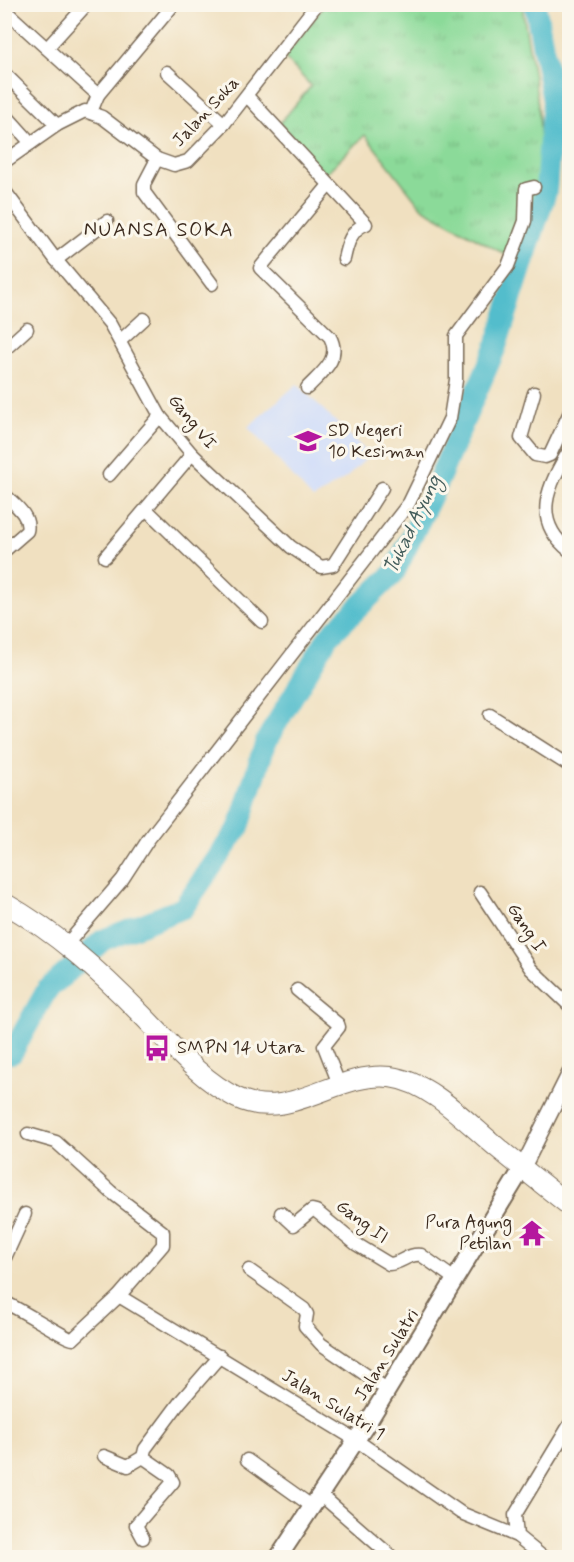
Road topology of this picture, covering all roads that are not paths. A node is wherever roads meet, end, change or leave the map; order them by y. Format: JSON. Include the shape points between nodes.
{"nodes":[{"id":1,"x":87,"y":4,"type":"edge"},
{"id":2,"x":174,"y":4,"type":"edge"},
{"id":3,"x":317,"y":4,"type":"edge"},
{"id":4,"x":10,"y":15,"type":"dead end"},
{"id":5,"x":47,"y":48,"type":"junction"},
{"id":6,"x":167,"y":72,"type":"dead end"},
{"id":7,"x":4,"y":73,"type":"edge"},
{"id":8,"x":98,"y":95,"type":"junction"},
{"id":9,"x":247,"y":96,"type":"junction"},
{"id":10,"x":91,"y":112,"type":"junction"},
{"id":11,"x":4,"y":113,"type":"edge"},
{"id":12,"x":224,"y":124,"type":"junction"},
{"id":13,"x":57,"y":125,"type":"junction"},
{"id":14,"x":31,"y":143,"type":"junction"},
{"id":15,"x":157,"y":159,"type":"junction"},
{"id":16,"x":4,"y":162,"type":"edge"},
{"id":17,"x":329,"y":185,"type":"junction"},
{"id":18,"x":534,"y":187,"type":"dead end"},
{"id":19,"x":4,"y":190,"type":"edge"},
{"id":20,"x":107,"y":221,"type":"dead end"},
{"id":21,"x":344,"y":259,"type":"dead end"},
{"id":22,"x":56,"y":260,"type":"junction"},
{"id":23,"x":212,"y":284,"type":"dead end"},
{"id":24,"x":144,"y":319,"type":"dead end"},
{"id":25,"x":27,"y":329,"type":"dead end"},
{"id":26,"x":120,"y":341,"type":"junction"},
{"id":27,"x":4,"y":350,"type":"edge"},
{"id":28,"x":307,"y":388,"type":"dead end"},
{"id":29,"x":534,"y":393,"type":"dead end"},
{"id":30,"x":570,"y":412,"type":"edge"},
{"id":31,"x":160,"y":416,"type":"junction"},
{"id":32,"x":570,"y":449,"type":"edge"},
{"id":33,"x":192,"y":454,"type":"junction"},
{"id":34,"x":109,"y":475,"type":"dead end"},
{"id":35,"x":382,"y":488,"type":"dead end"},
{"id":36,"x":4,"y":494,"type":"edge"},
{"id":37,"x":147,"y":510,"type":"junction"},
{"id":38,"x":4,"y":551,"type":"edge"},
{"id":39,"x":570,"y":551,"type":"edge"},
{"id":40,"x":105,"y":557,"type":"dead end"},
{"id":41,"x":262,"y":622,"type":"dead end"},
{"id":42,"x":490,"y":715,"type":"dead end"},
{"id":43,"x":570,"y":766,"type":"edge"},
{"id":44,"x":480,"y":892,"type":"dead end"},
{"id":45,"x":4,"y":903,"type":"edge"},
{"id":46,"x":70,"y":948,"type":"junction"},
{"id":47,"x":297,"y":990,"type":"dead end"},
{"id":48,"x":570,"y":1006,"type":"edge"},
{"id":49,"x":569,"y":1077,"type":"edge"},
{"id":50,"x":339,"y":1084,"type":"junction"},
{"id":51,"x":28,"y":1134,"type":"dead end"},
{"id":52,"x":522,"y":1169,"type":"junction"},
{"id":53,"x":570,"y":1206,"type":"edge"},
{"id":54,"x":281,"y":1213,"type":"dead end"},
{"id":55,"x":24,"y":1214,"type":"dead end"},
{"id":56,"x":4,"y":1260,"type":"edge"},
{"id":57,"x":249,"y":1270,"type":"dead end"},
{"id":58,"x":456,"y":1280,"type":"junction"},
{"id":59,"x":119,"y":1296,"type":"junction"},
{"id":60,"x":4,"y":1302,"type":"edge"},
{"id":61,"x":220,"y":1356,"type":"junction"},
{"id":62,"x":388,"y":1390,"type":"junction"},
{"id":63,"x":570,"y":1424,"type":"edge"},
{"id":64,"x":356,"y":1440,"type":"junction"},
{"id":65,"x":104,"y":1456,"type":"dead end"},
{"id":66,"x":143,"y":1457,"type":"junction"},
{"id":67,"x":247,"y":1460,"type":"dead end"},
{"id":68,"x":317,"y":1501,"type":"junction"},
{"id":69,"x":515,"y":1515,"type":"junction"},
{"id":70,"x":495,"y":1528,"type":"junction"},
{"id":71,"x":517,"y":1536,"type":"junction"},
{"id":72,"x":142,"y":1538,"type":"dead end"},
{"id":73,"x":278,"y":1557,"type":"edge"},
{"id":74,"x":393,"y":1557,"type":"edge"},
{"id":75,"x":544,"y":1557,"type":"edge"}],
"edges":[{"from":1,"to":5,"type":"street"},
{"from":2,"to":8,"type":"street"},
{"from":3,"to":9,"type":"street","name":"Jalan Soka"},
{"from":4,"to":5,"type":"street"},
{"from":5,"to":8,"type":"street"},
{"from":6,"to":12,"type":"street"},
{"from":7,"to":13,"type":"street"},
{"from":8,"to":10,"type":"street"},
{"from":9,"to":12,"type":"street","name":"Jalan Soka"},
{"from":9,"to":17,"type":"street"},
{"from":10,"to":13,"type":"street","via":[[80,112]]},
{"from":10,"to":15,"type":"street","name":"Jalan Soka"},
{"from":11,"to":14,"type":"street"},
{"from":12,"to":15,"type":"street","name":"Jalan Soka","via":[[188,161],[174,165]]},
{"from":13,"to":14,"type":"street"},
{"from":14,"to":16,"type":"street"},
{"from":15,"to":23,"type":"street","via":[[144,192]]},
{"from":17,"to":21,"type":"street","via":[[366,224],[353,234]]},
{"from":17,"to":28,"type":"street","via":[[260,268],[334,344],[329,364]]},
{"from":18,"to":46,"type":"street","via":[[526,189],[525,221],[508,266],[456,336],[456,380],[450,418],[409,503],[148,840]]},
{"from":19,"to":22,"type":"street","name":"Gang VI"},
{"from":20,"to":22,"type":"street"},
{"from":22,"to":26,"type":"street","name":"Gang VI"},
{"from":24,"to":26,"type":"street"},
{"from":25,"to":27,"type":"street"},
{"from":26,"to":31,"type":"street","name":"Gang VI"},
{"from":29,"to":30,"type":"street","via":[[521,438],[535,455],[550,455]]},
{"from":31,"to":33,"type":"street","name":"Gang VI"},
{"from":31,"to":34,"type":"street"},
{"from":32,"to":39,"type":"street","via":[[554,480],[545,512],[546,524]]},
{"from":33,"to":35,"type":"street","name":"Gang VI","via":[[291,547],[321,567],[333,565]]},
{"from":33,"to":37,"type":"street"},
{"from":36,"to":38,"type":"street","via":[[26,518],[28,526]]},
{"from":37,"to":40,"type":"street"},
{"from":37,"to":41,"type":"street"},
{"from":42,"to":43,"type":"street"},
{"from":44,"to":48,"type":"street","name":"Gang I","via":[[531,969]]},
{"from":45,"to":46,"type":"main road"},
{"from":46,"to":50,"type":"main road","via":[[191,1063],[235,1097],[275,1105],[304,1099]]},
{"from":47,"to":50,"type":"street","via":[[338,1024],[324,1046]]},
{"from":49,"to":52,"type":"street"},
{"from":50,"to":52,"type":"main road","via":[[375,1076],[411,1083],[435,1097]]},
{"from":51,"to":59,"type":"street","via":[[56,1142],[163,1232],[163,1245]]},
{"from":52,"to":53,"type":"main road"},
{"from":52,"to":58,"type":"main road","name":"Jalan Sulatri"},
{"from":54,"to":58,"type":"street","name":"Gang II","via":[[294,1225],[316,1211],[356,1244],[389,1264],[421,1255]]},
{"from":55,"to":56,"type":"street"},
{"from":57,"to":62,"type":"street","via":[[304,1309],[304,1326],[321,1344]]},
{"from":58,"to":62,"type":"main road","name":"Jalan Sulatri"},
{"from":59,"to":60,"type":"street","via":[[70,1340]]},
{"from":59,"to":61,"type":"street","name":"Jalan Sulatri 1"},
{"from":61,"to":64,"type":"street","name":"Jalan Sulatri 1"},
{"from":61,"to":66,"type":"street","via":[[180,1402]]},
{"from":62,"to":64,"type":"main road","name":"Jalan Sulatri"},
{"from":63,"to":69,"type":"street"},
{"from":64,"to":68,"type":"main road","name":"Jalan Sulatri"},
{"from":64,"to":70,"type":"street","name":"Jalan Sulatri 1","via":[[461,1513]]},
{"from":65,"to":66,"type":"street","via":[[128,1466]]},
{"from":66,"to":72,"type":"street","via":[[173,1482],[136,1525]]},
{"from":67,"to":68,"type":"street"},
{"from":68,"to":73,"type":"main road","name":"Jalan Sulatri"},
{"from":68,"to":74,"type":"street"},
{"from":69,"to":70,"type":"street"},
{"from":69,"to":71,"type":"street"},
{"from":70,"to":71,"type":"street","name":"Jalan Sulatri 1"},
{"from":71,"to":75,"type":"street","name":"Jalan Sulatri 1"}]}
